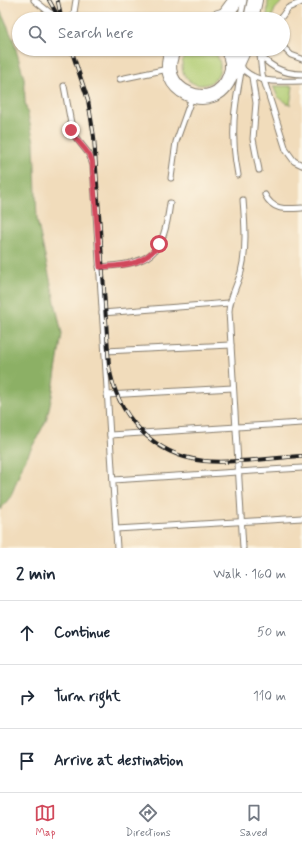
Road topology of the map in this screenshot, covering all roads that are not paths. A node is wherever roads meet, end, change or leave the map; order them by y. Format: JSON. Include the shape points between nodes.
{"nodes":[{"id":1,"x":34,"y":0,"type":"edge"},
{"id":2,"x":76,"y":0,"type":"edge"},
{"id":3,"x":255,"y":0,"type":"edge"},
{"id":4,"x":238,"y":2,"type":"edge"},
{"id":5,"x":302,"y":2,"type":"edge"},
{"id":6,"x":49,"y":12,"type":"edge"},
{"id":7,"x":74,"y":12,"type":"edge"},
{"id":8,"x":220,"y":12,"type":"edge"},
{"id":9,"x":229,"y":12,"type":"edge"},
{"id":10,"x":239,"y":12,"type":"edge"},
{"id":11,"x":252,"y":12,"type":"edge"},
{"id":12,"x":285,"y":12,"type":"edge"},
{"id":13,"x":290,"y":54,"type":"edge"},
{"id":14,"x":170,"y":56,"type":"edge"},
{"id":15,"x":239,"y":56,"type":"edge"},
{"id":16,"x":239,"y":56,"type":"edge"},
{"id":17,"x":240,"y":56,"type":"edge"},
{"id":18,"x":260,"y":56,"type":"edge"},
{"id":19,"x":262,"y":56,"type":"edge"},
{"id":20,"x":302,"y":59,"type":"edge"},
{"id":21,"x":302,"y":74,"type":"edge"},
{"id":22,"x":252,"y":77,"type":"junction"},
{"id":23,"x":120,"y":79,"type":"dead end"},
{"id":24,"x":264,"y":81,"type":"junction"},
{"id":25,"x":302,"y":81,"type":"edge"},
{"id":26,"x":64,"y":86,"type":"dead end"},
{"id":27,"x":192,"y":96,"type":"junction"},
{"id":28,"x":302,"y":165,"type":"edge"},
{"id":29,"x":259,"y":170,"type":"dead end"},
{"id":30,"x":238,"y":175,"type":"dead end"},
{"id":31,"x":171,"y":178,"type":"dead end"},
{"id":32,"x":265,"y":195,"type":"dead end"},
{"id":33,"x":242,"y":200,"type":"dead end"},
{"id":34,"x":170,"y":203,"type":"dead end"},
{"id":35,"x":302,"y":208,"type":"edge"},
{"id":36,"x":100,"y":267,"type":"junction"},
{"id":37,"x":229,"y":303,"type":"junction"},
{"id":38,"x":102,"y":313,"type":"junction"},
{"id":39,"x":231,"y":345,"type":"junction"},
{"id":40,"x":105,"y":351,"type":"junction"},
{"id":41,"x":233,"y":388,"type":"junction"},
{"id":42,"x":107,"y":395,"type":"junction"},
{"id":43,"x":302,"y":423,"type":"edge"},
{"id":44,"x":236,"y":427,"type":"junction"},
{"id":45,"x":110,"y":435,"type":"junction"},
{"id":46,"x":302,"y":468,"type":"edge"},
{"id":47,"x":238,"y":472,"type":"junction"},
{"id":48,"x":113,"y":480,"type":"junction"},
{"id":49,"x":302,"y":518,"type":"edge"},
{"id":50,"x":241,"y":521,"type":"junction"},
{"id":51,"x":116,"y":529,"type":"junction"},
{"id":52,"x":117,"y":548,"type":"edge"},
{"id":53,"x":243,"y":548,"type":"edge"}],
"edges":[{"from":1,"to":6,"type":"lane"},
{"from":2,"to":7,"type":"lane"},
{"from":3,"to":11,"type":"main road"},
{"from":4,"to":8,"type":"lane"},
{"from":4,"to":9,"type":"main road"},
{"from":4,"to":10,"type":"lane"},
{"from":5,"to":12,"type":"lane"},
{"from":13,"to":20,"type":"lane"},
{"from":14,"to":23,"type":"lane"},
{"from":14,"to":27,"type":"main road","via":[[176,86]]},
{"from":15,"to":27,"type":"main road","via":[[230,78],[217,92],[205,97]]},
{"from":16,"to":30,"type":"lane","via":[[232,130]]},
{"from":17,"to":22,"type":"lane"},
{"from":18,"to":24,"type":"lane"},
{"from":19,"to":21,"type":"lane","via":[[276,68]]},
{"from":22,"to":24,"type":"lane"},
{"from":22,"to":29,"type":"lane","via":[[256,103],[253,139]]},
{"from":24,"to":25,"type":"lane"},
{"from":24,"to":28,"type":"lane","via":[[286,150],[294,161]]},
{"from":26,"to":36,"type":"lane","via":[[73,134],[92,161]]},
{"from":27,"to":31,"type":"lane","via":[[176,142]]},
{"from":32,"to":35,"type":"lane","via":[[271,204],[280,208]]},
{"from":33,"to":37,"type":"lane","via":[[245,240],[243,265]]},
{"from":34,"to":36,"type":"lane","via":[[162,238],[150,255],[133,264]]},
{"from":36,"to":38,"type":"lane"},
{"from":37,"to":38,"type":"lane"},
{"from":37,"to":39,"type":"lane"},
{"from":38,"to":40,"type":"lane"},
{"from":39,"to":40,"type":"lane"},
{"from":39,"to":41,"type":"lane"},
{"from":40,"to":42,"type":"lane"},
{"from":41,"to":42,"type":"lane"},
{"from":41,"to":44,"type":"lane"},
{"from":42,"to":45,"type":"lane"},
{"from":43,"to":44,"type":"lane"},
{"from":44,"to":45,"type":"lane"},
{"from":44,"to":47,"type":"lane"},
{"from":45,"to":48,"type":"lane"},
{"from":46,"to":47,"type":"lane"},
{"from":47,"to":48,"type":"lane"},
{"from":47,"to":50,"type":"lane"},
{"from":48,"to":51,"type":"lane"},
{"from":49,"to":50,"type":"lane"},
{"from":50,"to":51,"type":"lane"},
{"from":50,"to":53,"type":"lane"},
{"from":51,"to":52,"type":"lane"}]}
